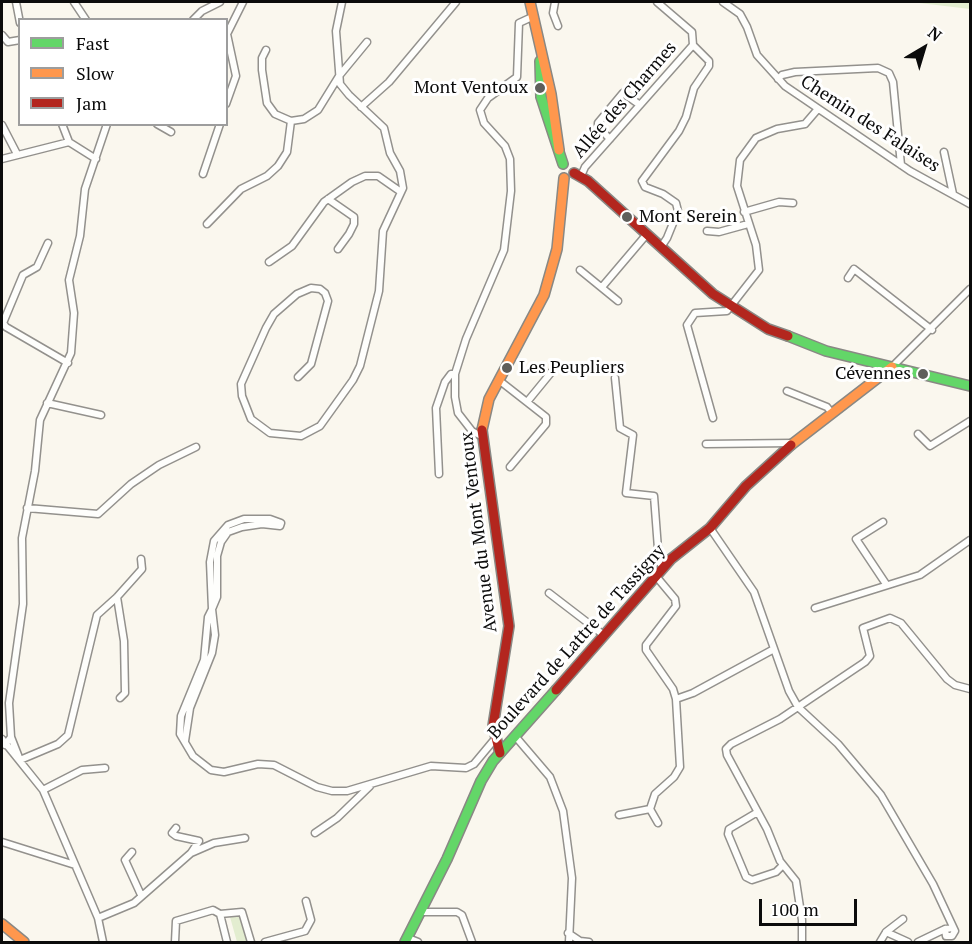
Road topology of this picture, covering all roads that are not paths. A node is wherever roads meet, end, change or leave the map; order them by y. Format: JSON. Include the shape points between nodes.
{"nodes":[{"id":1,"x":16,"y":2,"type":"edge"},
{"id":2,"x":74,"y":2,"type":"edge"},
{"id":3,"x":220,"y":2,"type":"edge"},
{"id":4,"x":243,"y":2,"type":"edge"},
{"id":5,"x":342,"y":2,"type":"edge"},
{"id":6,"x":456,"y":2,"type":"edge"},
{"id":7,"x":530,"y":2,"type":"edge"},
{"id":8,"x":555,"y":2,"type":"edge"},
{"id":9,"x":657,"y":2,"type":"edge"},
{"id":10,"x":723,"y":2,"type":"edge"},
{"id":11,"x":532,"y":17,"type":"junction"},
{"id":12,"x":19,"y":18,"type":"edge"},
{"id":13,"x":85,"y":18,"type":"edge"},
{"id":14,"x":195,"y":18,"type":"edge"},
{"id":15,"x":558,"y":26,"type":"dead end"},
{"id":16,"x":228,"y":32,"type":"edge"},
{"id":17,"x":2,"y":35,"type":"edge"},
{"id":18,"x":228,"y":39,"type":"edge"},
{"id":19,"x":18,"y":40,"type":"edge"},
{"id":20,"x":367,"y":42,"type":"dead end"},
{"id":21,"x":693,"y":45,"type":"junction"},
{"id":22,"x":266,"y":50,"type":"dead end"},
{"id":23,"x":339,"y":76,"type":"junction"},
{"id":24,"x":778,"y":79,"type":"junction"},
{"id":25,"x":228,"y":98,"type":"edge"},
{"id":26,"x":640,"y":105,"type":"junction"},
{"id":27,"x":361,"y":106,"type":"junction"},
{"id":28,"x":817,"y":110,"type":"junction"},
{"id":29,"x":291,"y":122,"type":"junction"},
{"id":30,"x":2,"y":125,"type":"edge"},
{"id":31,"x":63,"y":126,"type":"edge"},
{"id":32,"x":106,"y":126,"type":"edge"},
{"id":33,"x":160,"y":126,"type":"edge"},
{"id":34,"x":219,"y":126,"type":"edge"},
{"id":35,"x":171,"y":132,"type":"dead end"},
{"id":36,"x":610,"y":139,"type":"junction"},
{"id":37,"x":69,"y":142,"type":"junction"},
{"id":38,"x":944,"y":152,"type":"dead end"},
{"id":39,"x":17,"y":154,"type":"junction"},
{"id":40,"x":2,"y":159,"type":"edge"},
{"id":41,"x":96,"y":159,"type":"junction"},
{"id":42,"x":563,"y":164,"type":"junction"},
{"id":43,"x":901,"y":165,"type":"junction"},
{"id":44,"x":203,"y":174,"type":"dead end"},
{"id":45,"x":578,"y":174,"type":"junction"},
{"id":46,"x":564,"y":178,"type":"junction"},
{"id":47,"x":401,"y":192,"type":"junction"},
{"id":48,"x":953,"y":194,"type":"junction"},
{"id":49,"x":328,"y":199,"type":"junction"},
{"id":50,"x":793,"y":203,"type":"dead end"},
{"id":51,"x":970,"y":204,"type":"edge"},
{"id":52,"x":744,"y":212,"type":"junction"},
{"id":53,"x":207,"y":224,"type":"dead end"},
{"id":54,"x":748,"y":224,"type":"junction"},
{"id":55,"x":707,"y":231,"type":"dead end"},
{"id":56,"x":647,"y":234,"type":"junction"},
{"id":57,"x":48,"y":243,"type":"dead end"},
{"id":58,"x":661,"y":247,"type":"junction"},
{"id":59,"x":338,"y":249,"type":"dead end"},
{"id":60,"x":269,"y":262,"type":"dead end"},
{"id":61,"x":580,"y":270,"type":"dead end"},
{"id":62,"x":848,"y":278,"type":"dead end"},
{"id":63,"x":602,"y":287,"type":"junction"},
{"id":64,"x":970,"y":289,"type":"edge"},
{"id":65,"x":618,"y":301,"type":"dead end"},
{"id":66,"x":730,"y":306,"type":"junction"},
{"id":67,"x":932,"y":330,"type":"junction"},
{"id":68,"x":68,"y":363,"type":"junction"},
{"id":69,"x":892,"y":367,"type":"junction"},
{"id":70,"x":554,"y":369,"type":"dead end"},
{"id":71,"x":455,"y":374,"type":"junction"},
{"id":72,"x":298,"y":377,"type":"dead end"},
{"id":73,"x":615,"y":378,"type":"dead end"},
{"id":74,"x":500,"y":381,"type":"junction"},
{"id":75,"x":970,"y":386,"type":"edge"},
{"id":76,"x":787,"y":391,"type":"dead end"},
{"id":77,"x":527,"y":402,"type":"junction"},
{"id":78,"x":47,"y":403,"type":"junction"},
{"id":79,"x":831,"y":412,"type":"junction"},
{"id":80,"x":101,"y":415,"type":"dead end"},
{"id":81,"x":713,"y":418,"type":"dead end"},
{"id":82,"x":970,"y":421,"type":"edge"},
{"id":83,"x":918,"y":434,"type":"dead end"},
{"id":84,"x":481,"y":435,"type":"junction"},
{"id":85,"x":793,"y":443,"type":"junction"},
{"id":86,"x":706,"y":444,"type":"dead end"},
{"id":87,"x":196,"y":447,"type":"dead end"},
{"id":88,"x":510,"y":467,"type":"dead end"},
{"id":89,"x":439,"y":474,"type":"dead end"},
{"id":90,"x":27,"y":508,"type":"junction"},
{"id":91,"x":883,"y":522,"type":"dead end"},
{"id":92,"x":710,"y":528,"type":"junction"},
{"id":93,"x":970,"y":540,"type":"edge"},
{"id":94,"x":141,"y":559,"type":"dead end"},
{"id":95,"x":663,"y":567,"type":"junction"},
{"id":96,"x":655,"y":575,"type":"junction"},
{"id":97,"x":886,"y":584,"type":"junction"},
{"id":98,"x":549,"y":593,"type":"dead end"},
{"id":99,"x":117,"y":597,"type":"junction"},
{"id":100,"x":815,"y":608,"type":"dead end"},
{"id":101,"x":212,"y":609,"type":"junction"},
{"id":102,"x":605,"y":636,"type":"junction"},
{"id":103,"x":774,"y":649,"type":"junction"},
{"id":104,"x":970,"y":689,"type":"edge"},
{"id":105,"x":120,"y":698,"type":"dead end"},
{"id":106,"x":676,"y":699,"type":"junction"},
{"id":107,"x":798,"y":707,"type":"junction"},
{"id":108,"x":11,"y":736,"type":"junction"},
{"id":109,"x":515,"y":736,"type":"junction"},
{"id":110,"x":494,"y":740,"type":"junction"},
{"id":111,"x":3,"y":742,"type":"edge"},
{"id":112,"x":500,"y":753,"type":"junction"},
{"id":113,"x":20,"y":760,"type":"junction"},
{"id":114,"x":105,"y":768,"type":"dead end"},
{"id":115,"x":370,"y":786,"type":"junction"},
{"id":116,"x":43,"y":790,"type":"junction"},
{"id":117,"x":650,"y":809,"type":"junction"},
{"id":118,"x":756,"y":813,"type":"junction"},
{"id":119,"x":619,"y":815,"type":"dead end"},
{"id":120,"x":658,"y":823,"type":"dead end"},
{"id":121,"x":176,"y":828,"type":"dead end"},
{"id":122,"x":315,"y":832,"type":"dead end"},
{"id":123,"x":245,"y":838,"type":"dead end"},
{"id":124,"x":2,"y":842,"type":"edge"},
{"id":125,"x":132,"y":852,"type":"dead end"},
{"id":126,"x":191,"y":854,"type":"junction"},
{"id":127,"x":75,"y":865,"type":"junction"},
{"id":128,"x":783,"y":865,"type":"junction"},
{"id":129,"x":141,"y":895,"type":"junction"},
{"id":130,"x":306,"y":901,"type":"dead end"},
{"id":131,"x":421,"y":912,"type":"junction"},
{"id":132,"x":220,"y":914,"type":"junction"},
{"id":133,"x":98,"y":918,"type":"junction"},
{"id":134,"x":903,"y":919,"type":"dead end"},
{"id":135,"x":2,"y":924,"type":"edge"},
{"id":136,"x":886,"y":932,"type":"junction"},
{"id":137,"x":568,"y":933,"type":"junction"},
{"id":138,"x":950,"y":933,"type":"edge"},
{"id":139,"x":406,"y":940,"type":"edge"},
{"id":140,"x":24,"y":942,"type":"edge"},
{"id":141,"x":103,"y":942,"type":"edge"},
{"id":142,"x":175,"y":942,"type":"edge"},
{"id":143,"x":227,"y":942,"type":"edge"},
{"id":144,"x":251,"y":942,"type":"edge"},
{"id":145,"x":265,"y":942,"type":"edge"},
{"id":146,"x":418,"y":942,"type":"edge"},
{"id":147,"x":472,"y":942,"type":"edge"},
{"id":148,"x":569,"y":942,"type":"edge"},
{"id":149,"x":590,"y":942,"type":"edge"},
{"id":150,"x":802,"y":942,"type":"edge"},
{"id":151,"x":880,"y":942,"type":"edge"},
{"id":152,"x":908,"y":942,"type":"edge"},
{"id":153,"x":918,"y":942,"type":"edge"}],
"edges":[{"from":1,"to":12,"type":"street"},
{"from":2,"to":13,"type":"street"},
{"from":3,"to":14,"type":"street"},
{"from":4,"to":16,"type":"street"},
{"from":5,"to":23,"type":"street","via":[[336,31]]},
{"from":6,"to":27,"type":"street","via":[[389,82]]},
{"from":7,"to":11,"type":"street"},
{"from":8,"to":15,"type":"street","via":[[553,13]]},
{"from":9,"to":21,"type":"street","via":[[692,32]]},
{"from":10,"to":24,"type":"street","name":"Chemin des Falaises","via":[[740,14],[757,55]]},
{"from":11,"to":42,"type":"street","via":[[549,83]]},
{"from":11,"to":71,"type":"street","via":[[519,23],[517,77],[488,98],[480,110],[484,123],[505,146],[510,159],[510,210],[504,250]]},
{"from":17,"to":19,"type":"street","via":[[8,42]]},
{"from":18,"to":25,"type":"street","via":[[236,76]]},
{"from":20,"to":23,"type":"street"},
{"from":21,"to":26,"type":"street","name":"Allée des Charmes"},
{"from":21,"to":58,"type":"street","via":[[707,57],[709,66],[693,88],[679,131],[642,181],[645,187],[676,203],[678,211]]},
{"from":22,"to":29,"type":"street","via":[[262,70],[267,103],[275,114]]},
{"from":23,"to":27,"type":"street","via":[[340,84]]},
{"from":23,"to":29,"type":"street","via":[[318,110]]},
{"from":24,"to":28,"type":"street","name":"Chemin des Falaises"},
{"from":24,"to":43,"type":"street","via":[[795,72],[878,68],[889,73]]},
{"from":26,"to":36,"type":"street","name":"Allée des Charmes"},
{"from":26,"to":36,"type":"street","via":[[623,93],[598,123]]},
{"from":27,"to":47,"type":"street","via":[[384,128],[401,176]]},
{"from":28,"to":43,"type":"street","name":"Chemin des Falaises"},
{"from":28,"to":52,"type":"street","via":[[805,124],[767,132],[748,146],[736,177]]},
{"from":29,"to":53,"type":"street","via":[[287,152],[278,166],[241,189]]},
{"from":30,"to":39,"type":"street"},
{"from":31,"to":37,"type":"street"},
{"from":32,"to":41,"type":"street"},
{"from":33,"to":35,"type":"street"},
{"from":34,"to":44,"type":"street"},
{"from":36,"to":45,"type":"street","name":"Allée des Charmes"},
{"from":37,"to":39,"type":"street"},
{"from":37,"to":41,"type":"street"},
{"from":38,"to":48,"type":"street"},
{"from":39,"to":40,"type":"street"},
{"from":41,"to":68,"type":"street","via":[[85,189],[80,236],[69,280],[74,323]]},
{"from":42,"to":45,"type":"street","via":[[571,164]]},
{"from":42,"to":46,"type":"street","name":"Avenue du Mont Ventoux","via":[[559,170]]},
{"from":43,"to":48,"type":"street","name":"Chemin des Falaises"},
{"from":45,"to":46,"type":"street"},
{"from":45,"to":56,"type":"street"},
{"from":46,"to":74,"type":"street","name":"Avenue du Mont Ventoux","via":[[557,249],[550,274],[535,316]]},
{"from":47,"to":49,"type":"street","via":[[383,178],[369,175]]},
{"from":47,"to":72,"type":"street","via":[[383,231],[380,291],[353,380],[320,426],[300,436],[270,433],[251,419],[241,384],[266,328],[279,309],[297,294],[320,289],[328,301],[311,364]]},
{"from":48,"to":51,"type":"street","name":"Chemin des Falaises"},
{"from":49,"to":59,"type":"street","via":[[354,217],[354,224]]},
{"from":49,"to":60,"type":"street","via":[[292,246]]},
{"from":50,"to":52,"type":"street","via":[[778,202]]},
{"from":52,"to":54,"type":"street"},
{"from":54,"to":55,"type":"street","via":[[719,232]]},
{"from":54,"to":66,"type":"street","via":[[760,260],[759,270]]},
{"from":56,"to":58,"type":"street"},
{"from":56,"to":63,"type":"street"},
{"from":57,"to":68,"type":"street","via":[[37,267],[23,275],[3,323]]},
{"from":58,"to":66,"type":"street"},
{"from":61,"to":63,"type":"street"},
{"from":62,"to":67,"type":"street","via":[[854,268]]},
{"from":63,"to":65,"type":"street"},
{"from":64,"to":67,"type":"street"},
{"from":66,"to":69,"type":"street","via":[[786,338]]},
{"from":66,"to":81,"type":"street","via":[[725,312],[695,313],[687,325]]},
{"from":67,"to":69,"type":"street"},
{"from":68,"to":78,"type":"street"},
{"from":69,"to":75,"type":"street"},
{"from":69,"to":79,"type":"street","name":"Boulevard de Lattre de Tassigny"},
{"from":70,"to":77,"type":"street"},
{"from":71,"to":84,"type":"street","via":[[458,413],[472,432]]},
{"from":71,"to":89,"type":"street","via":[[445,382],[436,408]]},
{"from":73,"to":95,"type":"street","via":[[620,428],[633,435],[626,493],[654,496],[659,562]]},
{"from":74,"to":77,"type":"street"},
{"from":74,"to":84,"type":"street","name":"Avenue du Mont Ventoux","via":[[487,404]]},
{"from":76,"to":79,"type":"street"},
{"from":77,"to":88,"type":"street","via":[[546,417],[546,424]]},
{"from":78,"to":80,"type":"street"},
{"from":78,"to":90,"type":"street","via":[[40,420]]},
{"from":79,"to":85,"type":"street","name":"Boulevard de Lattre de Tassigny"},
{"from":82,"to":83,"type":"street","via":[[930,446]]},
{"from":84,"to":110,"type":"street","name":"Avenue du Mont Ventoux","via":[[509,626]]},
{"from":85,"to":86,"type":"street"},
{"from":85,"to":92,"type":"street","name":"Boulevard de Lattre de Tassigny","via":[[746,486]]},
{"from":87,"to":90,"type":"street","via":[[131,484],[98,514]]},
{"from":90,"to":108,"type":"street","via":[[22,538],[23,604],[9,703]]},
{"from":91,"to":97,"type":"street","via":[[856,539]]},
{"from":92,"to":95,"type":"street","name":"Boulevard de Lattre de Tassigny"},
{"from":92,"to":103,"type":"street","via":[[754,592]]},
{"from":93,"to":97,"type":"street","via":[[920,574]]},
{"from":94,"to":99,"type":"street","via":[[142,569]]},
{"from":95,"to":96,"type":"street","name":"Boulevard de Lattre de Tassigny"},
{"from":96,"to":102,"type":"street","name":"Boulevard de Lattre de Tassigny"},
{"from":96,"to":106,"type":"street","via":[[675,599],[676,606],[646,650]]},
{"from":97,"to":100,"type":"street"},
{"from":98,"to":102,"type":"street"},
{"from":99,"to":105,"type":"street","via":[[124,641],[125,693]]},
{"from":99,"to":113,"type":"street","via":[[94,621],[68,735],[58,744]]},
{"from":101,"to":101,"type":"street","via":[[218,583],[217,556],[224,537],[242,527],[281,523],[244,519],[228,525],[218,535],[211,549]]},
{"from":101,"to":115,"type":"street","name":"Boulevard de Lattre de Tassigny","via":[[212,653],[190,708],[185,742],[193,756],[211,770],[224,772],[258,764],[274,765],[332,792]]},
{"from":102,"to":109,"type":"street","name":"Boulevard de Lattre de Tassigny"},
{"from":103,"to":106,"type":"street"},
{"from":103,"to":107,"type":"street"},
{"from":104,"to":107,"type":"street","via":[[947,679],[901,622],[890,618],[863,628],[870,656],[865,662]]},
{"from":106,"to":117,"type":"street","via":[[680,767],[655,794]]},
{"from":107,"to":118,"type":"street","via":[[726,749]]},
{"from":107,"to":138,"type":"street","via":[[838,744],[881,795],[933,884],[949,920]]},
{"from":108,"to":111,"type":"street"},
{"from":108,"to":113,"type":"street"},
{"from":109,"to":112,"type":"street","name":"Boulevard de Lattre de Tassigny"},
{"from":109,"to":137,"type":"street","via":[[550,777],[563,811],[572,878]]},
{"from":110,"to":112,"type":"street","name":"Avenue du Mont Ventoux"},
{"from":110,"to":115,"type":"street","name":"Boulevard de Lattre de Tassigny","via":[[471,766],[432,766]]},
{"from":111,"to":113,"type":"street"},
{"from":112,"to":131,"type":"street","name":"Boulevard de Lattre de Tassigny","via":[[481,782]]},
{"from":113,"to":116,"type":"street"},
{"from":114,"to":116,"type":"street","via":[[82,770]]},
{"from":115,"to":122,"type":"street","name":"Boulevard de Lattre de Tassigny","via":[[337,818]]},
{"from":116,"to":127,"type":"street"},
{"from":117,"to":119,"type":"street"},
{"from":117,"to":120,"type":"street"},
{"from":118,"to":128,"type":"street"},
{"from":118,"to":128,"type":"street","via":[[729,829],[728,834],[746,878],[776,872]]},
{"from":121,"to":126,"type":"street","via":[[172,833],[176,836],[199,841]]},
{"from":123,"to":126,"type":"street","via":[[214,843]]},
{"from":124,"to":127,"type":"street"},
{"from":125,"to":129,"type":"street","via":[[124,860]]},
{"from":126,"to":129,"type":"street"},
{"from":127,"to":133,"type":"street"},
{"from":128,"to":150,"type":"street","via":[[796,881]]},
{"from":129,"to":133,"type":"street","via":[[118,912]]},
{"from":130,"to":145,"type":"street","via":[[311,920],[305,931]]},
{"from":131,"to":139,"type":"street","name":"Boulevard de Lattre de Tassigny"},
{"from":131,"to":147,"type":"street","via":[[457,912],[462,915]]},
{"from":132,"to":142,"type":"street","via":[[210,910],[178,919],[174,926]]},
{"from":132,"to":143,"type":"street"},
{"from":132,"to":144,"type":"street","via":[[242,912]]},
{"from":133,"to":141,"type":"street"},
{"from":134,"to":136,"type":"street"},
{"from":135,"to":140,"type":"street"},
{"from":136,"to":151,"type":"street"},
{"from":136,"to":152,"type":"street"},
{"from":137,"to":148,"type":"street"},
{"from":137,"to":149,"type":"street"},
{"from":138,"to":153,"type":"street"},
{"from":139,"to":146,"type":"street"}]}
